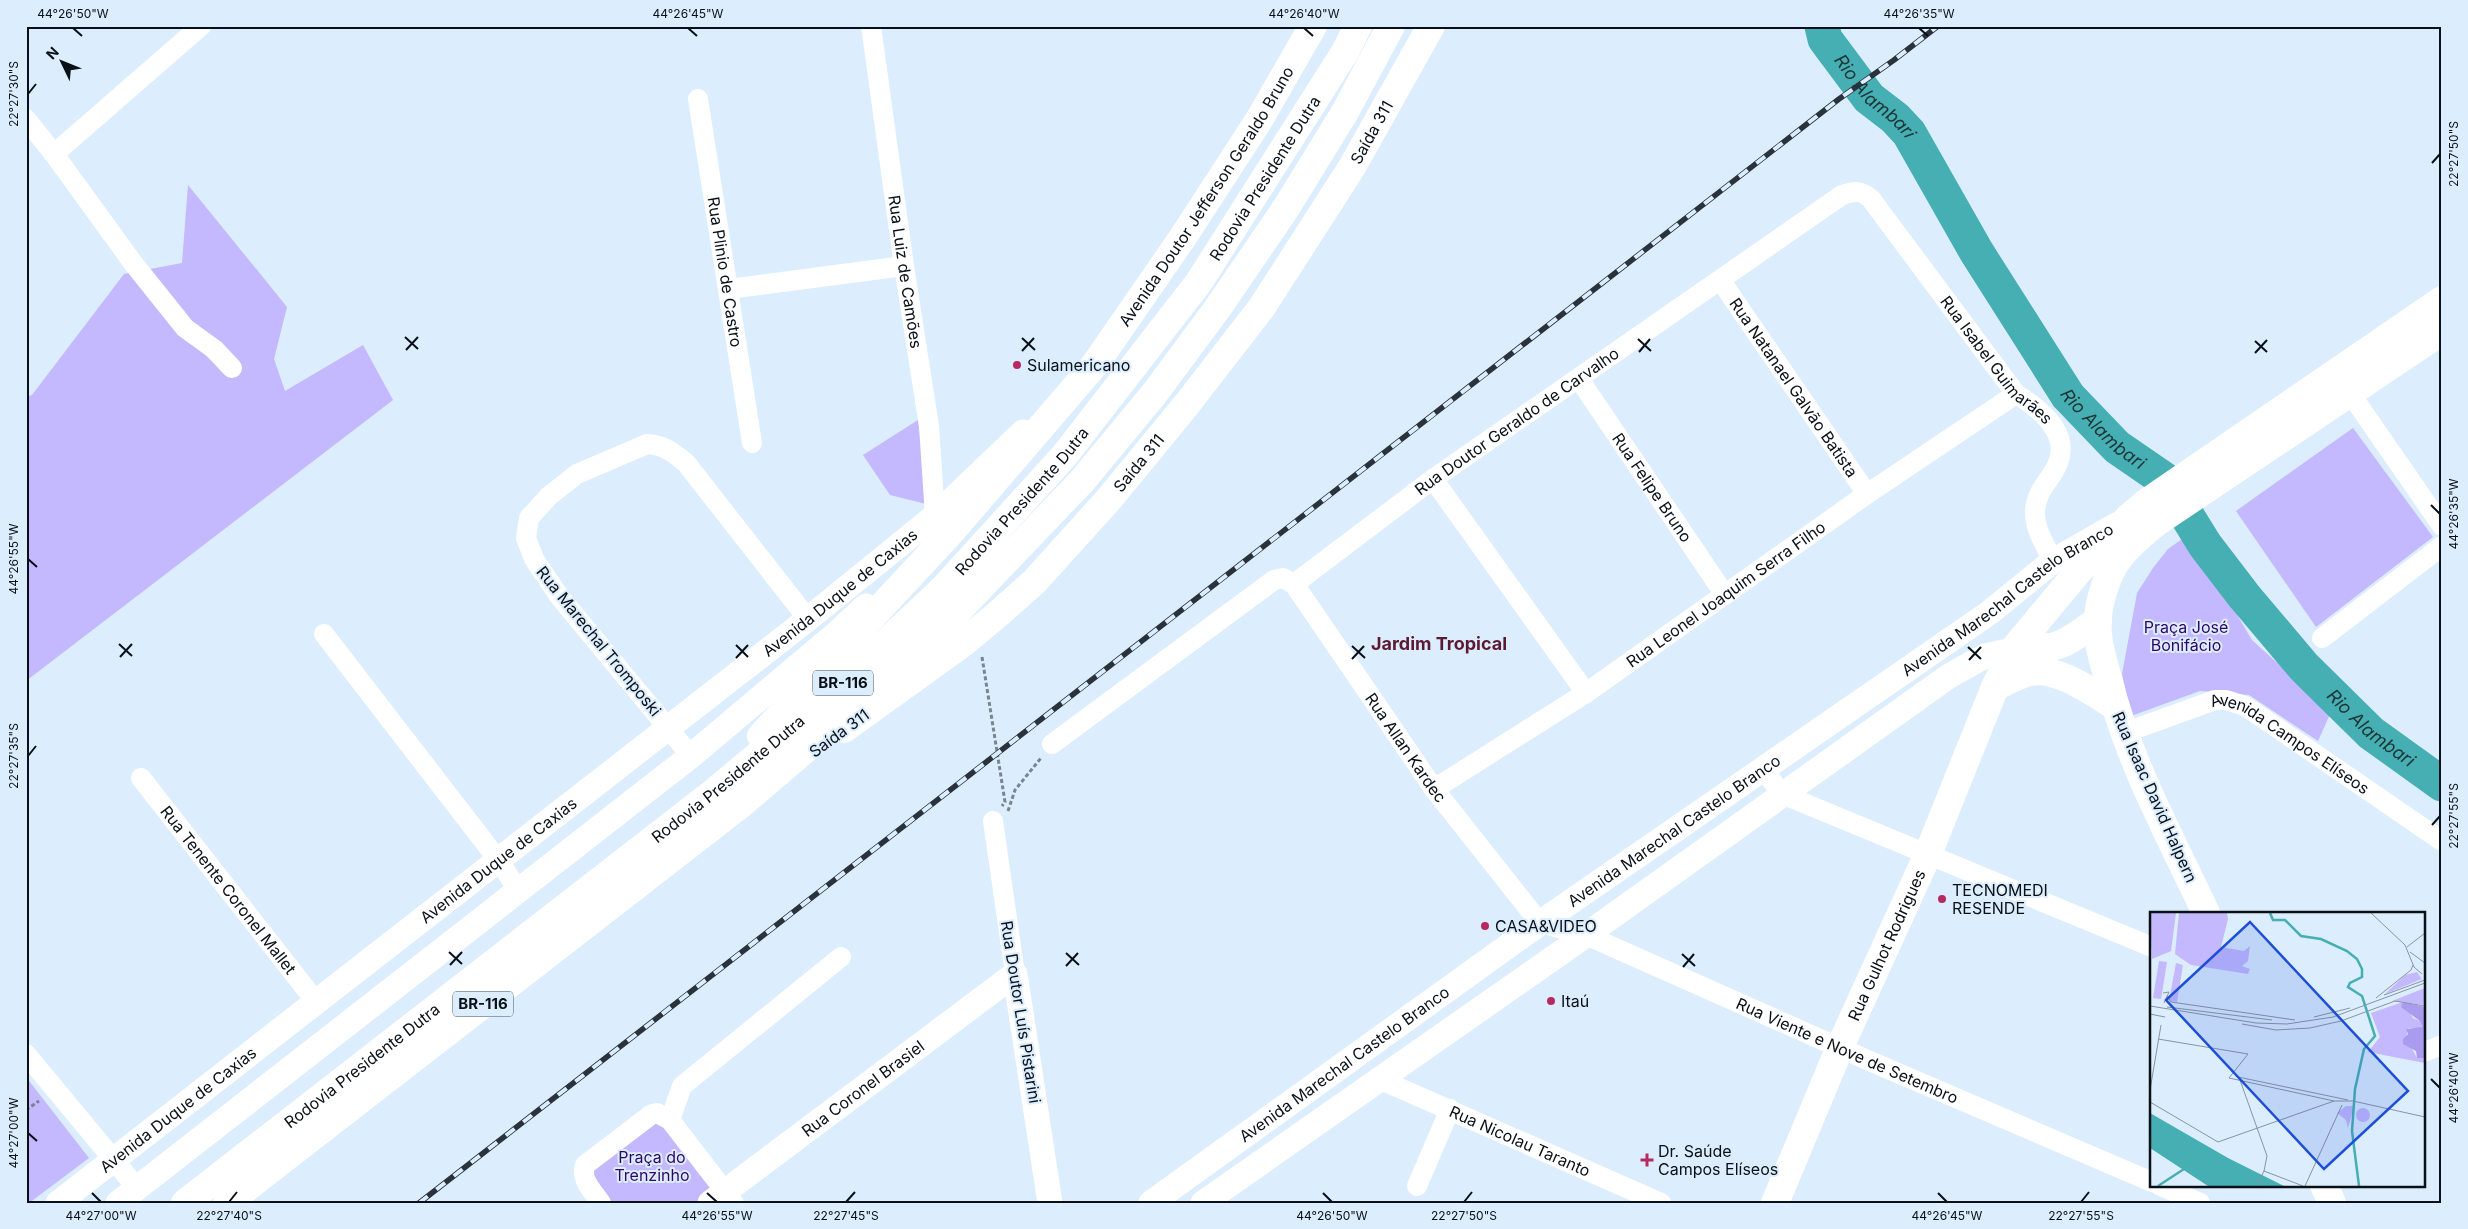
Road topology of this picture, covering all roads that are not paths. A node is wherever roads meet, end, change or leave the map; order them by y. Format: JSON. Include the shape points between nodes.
{"nodes":[{"id":1,"x":201,"y":26,"type":"edge"},
{"id":2,"x":871,"y":26,"type":"edge"},
{"id":3,"x":1313,"y":26,"type":"edge"},
{"id":4,"x":1358,"y":26,"type":"edge"},
{"id":5,"x":1391,"y":26,"type":"edge"},
{"id":6,"x":1431,"y":26,"type":"edge"},
{"id":7,"x":698,"y":100,"type":"dead end"},
{"id":8,"x":26,"y":119,"type":"edge"},
{"id":9,"x":54,"y":154,"type":"junction"},
{"id":10,"x":1842,"y":195,"type":"joint"},
{"id":11,"x":904,"y":266,"type":"junction"},
{"id":12,"x":1720,"y":281,"type":"junction"},
{"id":13,"x":728,"y":288,"type":"junction"},
{"id":14,"x":2442,"y":300,"type":"edge"},
{"id":15,"x":2442,"y":332,"type":"edge"},
{"id":16,"x":1096,"y":364,"type":"junction"},
{"id":17,"x":232,"y":368,"type":"dead end"},
{"id":18,"x":1579,"y":379,"type":"junction"},
{"id":19,"x":2350,"y":393,"type":"junction"},
{"id":20,"x":2016,"y":394,"type":"junction"},
{"id":21,"x":752,"y":444,"type":"dead end"},
{"id":22,"x":2222,"y":464,"type":"junction"},
{"id":23,"x":1433,"y":479,"type":"junction"},
{"id":24,"x":1867,"y":494,"type":"junction"},
{"id":25,"x":2145,"y":514,"type":"junction"},
{"id":26,"x":935,"y":516,"type":"junction"},
{"id":27,"x":2442,"y":526,"type":"edge"},
{"id":28,"x":2442,"y":546,"type":"edge"},
{"id":29,"x":2054,"y":561,"type":"junction"},
{"id":30,"x":1284,"y":582,"type":"junction"},
{"id":31,"x":1725,"y":595,"type":"junction"},
{"id":32,"x":808,"y":619,"type":"junction"},
{"id":33,"x":2098,"y":620,"type":"junction"},
{"id":34,"x":324,"y":634,"type":"dead end"},
{"id":35,"x":2322,"y":638,"type":"dead end"},
{"id":36,"x":2013,"y":650,"type":"junction"},
{"id":37,"x":1994,"y":687,"type":"junction"},
{"id":38,"x":1586,"y":693,"type":"junction"},
{"id":39,"x":2115,"y":706,"type":"junction"},
{"id":40,"x":670,"y":729,"type":"junction"},
{"id":41,"x":2124,"y":732,"type":"junction"},
{"id":42,"x":1052,"y":744,"type":"road end"},
{"id":43,"x":691,"y":756,"type":"junction"},
{"id":44,"x":1764,"y":769,"type":"junction"},
{"id":45,"x":141,"y":778,"type":"dead end"},
{"id":46,"x":1434,"y":789,"type":"junction"},
{"id":47,"x":714,"y":792,"type":"junction"},
{"id":48,"x":1782,"y":794,"type":"junction"},
{"id":49,"x":740,"y":805,"type":"junction"},
{"id":50,"x":993,"y":821,"type":"road end"},
{"id":51,"x":2442,"y":841,"type":"edge"},
{"id":52,"x":1928,"y":854,"type":"junction"},
{"id":53,"x":498,"y":861,"type":"junction"},
{"id":54,"x":518,"y":890,"type":"junction"},
{"id":55,"x":2206,"y":912,"type":"edge"},
{"id":56,"x":1540,"y":923,"type":"junction"},
{"id":57,"x":1586,"y":936,"type":"junction"},
{"id":58,"x":2150,"y":946,"type":"edge"},
{"id":59,"x":841,"y":957,"type":"dead end"},
{"id":60,"x":1015,"y":974,"type":"junction"},
{"id":61,"x":317,"y":1003,"type":"junction"},
{"id":62,"x":2442,"y":1044,"type":"edge"},
{"id":63,"x":1840,"y":1047,"type":"junction"},
{"id":64,"x":2426,"y":1051,"type":"edge"},
{"id":65,"x":26,"y":1054,"type":"edge"},
{"id":66,"x":1379,"y":1078,"type":"junction"},
{"id":67,"x":1450,"y":1109,"type":"junction"},
{"id":68,"x":670,"y":1120,"type":"junction"},
{"id":69,"x":114,"y":1160,"type":"junction"},
{"id":70,"x":2150,"y":1181,"type":"edge"},
{"id":71,"x":1417,"y":1186,"type":"dead end"},
{"id":72,"x":2161,"y":1186,"type":"edge"},
{"id":73,"x":2324,"y":1186,"type":"edge"},
{"id":74,"x":128,"y":1196,"type":"edge"},
{"id":75,"x":723,"y":1199,"type":"edge"},
{"id":76,"x":58,"y":1203,"type":"edge"},
{"id":77,"x":185,"y":1203,"type":"edge"},
{"id":78,"x":227,"y":1203,"type":"edge"},
{"id":79,"x":602,"y":1203,"type":"edge"},
{"id":80,"x":1050,"y":1203,"type":"edge"},
{"id":81,"x":1151,"y":1203,"type":"edge"},
{"id":82,"x":1203,"y":1203,"type":"edge"},
{"id":83,"x":1661,"y":1203,"type":"edge"},
{"id":84,"x":1775,"y":1203,"type":"edge"},
{"id":85,"x":2200,"y":1203,"type":"edge"},
{"id":86,"x":2332,"y":1203,"type":"edge"}],
"edges":[{"from":1,"to":9,"type":"street"},
{"from":2,"to":11,"type":"street","name":"Rua Luiz de Camões"},
{"from":3,"to":16,"type":"main road","name":"Avenida Doutor Jefferson Geraldo Bruno","via":[[1259,120]]},
{"from":4,"to":47,"type":"main road","name":"Rodovia Presidente Dutra","number":"BR-116","via":[[1345,52],[1199,282],[1064,456],[943,588],[829,696]]},
{"from":5,"to":49,"type":"main road","name":"Rodovia Presidente Dutra","number":"BR-116","via":[[1345,112],[1286,208],[1217,310],[1154,394],[1082,481],[900,667]]},
{"from":6,"to":49,"type":"main road","name":"Saída 311","via":[[1352,166],[1262,307],[1109,499],[1034,582],[969,638]]},
{"from":7,"to":13,"type":"street","name":"Rua Plinio de Castro"},
{"from":8,"to":9,"type":"street"},
{"from":9,"to":17,"type":"street","via":[[185,328],[214,349]]},
{"from":10,"to":12,"type":"street","name":"Rua Doutor Geraldo de Carvalho"},
{"from":10,"to":20,"type":"street","name":"Rua Isabel Guimarães","via":[[1863,192],[1871,199]]},
{"from":11,"to":13,"type":"street"},
{"from":11,"to":26,"type":"street","name":"Rua Luiz de Camões","via":[[929,426]]},
{"from":12,"to":18,"type":"street","name":"Rua Doutor Geraldo de Carvalho"},
{"from":12,"to":24,"type":"street","name":"Rua Natanael Galvão Batista"},
{"from":13,"to":21,"type":"street","name":"Rua Plinio de Castro"},
{"from":14,"to":22,"type":"main road"},
{"from":15,"to":19,"type":"main road"},
{"from":16,"to":26,"type":"street","name":"Avenida Duque de Caxias"},
{"from":16,"to":47,"type":"main road","name":"Avenida Doutor Jefferson Geraldo Bruno","via":[[950,533],[772,721]]},
{"from":18,"to":23,"type":"street","name":"Rua Doutor Geraldo de Carvalho"},
{"from":18,"to":31,"type":"street","name":"Rua Felipe Bruno"},
{"from":19,"to":22,"type":"main road"},
{"from":19,"to":27,"type":"street"},
{"from":20,"to":24,"type":"street","name":"Rua Leonel Joaquim Serra Filho"},
{"from":20,"to":29,"type":"street","name":"Rua Isabel Guimarães","via":[[2038,407],[2056,430],[2061,446],[2058,463],[2039,491],[2035,512],[2037,528]]},
{"from":22,"to":25,"type":"main road","name":"Avenida Marechal Castelo Branco"},
{"from":23,"to":30,"type":"street","name":"Rua Doutor Geraldo de Carvalho"},
{"from":23,"to":38,"type":"street"},
{"from":24,"to":31,"type":"street","name":"Rua Leonel Joaquim Serra Filho"},
{"from":25,"to":29,"type":"street","name":"Avenida Marechal Castelo Branco"},
{"from":25,"to":33,"type":"main road","name":"Avenida Marechal Castelo Branco","via":[[2132,543],[2113,567],[2101,598]]},
{"from":25,"to":36,"type":"main road","name":"Rua Gulhot Rodrigues","via":[[2077,573]]},
{"from":26,"to":32,"type":"street","name":"Avenida Duque de Caxias"},
{"from":26,"to":43,"type":"street","name":"Avenida Duque de Caxias","via":[[924,543],[890,584]]},
{"from":28,"to":35,"type":"street"},
{"from":29,"to":44,"type":"street","name":"Avenida Marechal Castelo Branco","via":[[1989,613]]},
{"from":30,"to":42,"type":"street","name":"Rua Doutor Geraldo de Carvalho"},
{"from":30,"to":46,"type":"street","name":"Rua Allan Kardec"},
{"from":31,"to":38,"type":"street","name":"Rua Leonel Joaquim Serra Filho"},
{"from":32,"to":40,"type":"street","name":"Avenida Duque de Caxias"},
{"from":32,"to":40,"type":"street","name":"Rua Marechal Tromposki","via":[[686,463],[670,450],[647,444],[577,474],[549,496],[529,518],[526,538],[534,559],[559,596]]},
{"from":33,"to":36,"type":"main road","via":[[2066,644]]},
{"from":33,"to":39,"type":"main road","name":"Rua Isaac David Halpern","via":[[2100,646]]},
{"from":34,"to":53,"type":"street"},
{"from":36,"to":37,"type":"main road","name":"Rua Gulhot Rodrigues"},
{"from":36,"to":48,"type":"street","name":"Avenida Marechal Castelo Branco","via":[[1985,656],[1963,667]]},
{"from":37,"to":39,"type":"main road","via":[[2028,672],[2044,672],[2082,685]]},
{"from":37,"to":52,"type":"main road","name":"Rua Gulhot Rodrigues"},
{"from":38,"to":46,"type":"street","name":"Rua Leonel Joaquim Serra Filho"},
{"from":39,"to":41,"type":"main road","name":"Rua Isaac David Halpern"},
{"from":40,"to":43,"type":"street","name":"Rua Marechal Tromposki"},
{"from":40,"to":53,"type":"street","name":"Avenida Duque de Caxias"},
{"from":41,"to":51,"type":"street","name":"Avenida Campos Elíseos","via":[[2215,700],[2236,702]]},
{"from":41,"to":55,"type":"main road","name":"Rua Isaac David Halpern"},
{"from":43,"to":54,"type":"street","name":"Avenida Duque de Caxias"},
{"from":44,"to":48,"type":"street"},
{"from":44,"to":56,"type":"street","name":"Avenida Marechal Castelo Branco"},
{"from":45,"to":61,"type":"street","name":"Rua Tenente Coronel Mallet"},
{"from":46,"to":56,"type":"street","name":"Rua Allan Kardec"},
{"from":47,"to":77,"type":"main road","name":"Rodovia Presidente Dutra","number":"BR-116"},
{"from":48,"to":52,"type":"street"},
{"from":48,"to":57,"type":"street","name":"Avenida Marechal Castelo Branco"},
{"from":49,"to":78,"type":"main road","name":"Rodovia Presidente Dutra","number":"BR-116"},
{"from":50,"to":60,"type":"street","name":"Rua Doutor Luís Pistarini"},
{"from":52,"to":58,"type":"street"},
{"from":52,"to":63,"type":"main road","name":"Rua Gulhot Rodrigues"},
{"from":53,"to":54,"type":"street"},
{"from":53,"to":61,"type":"street","name":"Avenida Duque de Caxias"},
{"from":54,"to":74,"type":"street","name":"Avenida Duque de Caxias"},
{"from":56,"to":57,"type":"street","name":"Rua Viente e Nove de Setembro"},
{"from":56,"to":81,"type":"street","name":"Avenida Marechal Castelo Branco"},
{"from":57,"to":63,"type":"street","name":"Rua Viente e Nove de Setembro"},
{"from":57,"to":66,"type":"street","name":"Avenida Marechal Castelo Branco"},
{"from":59,"to":68,"type":"street","via":[[682,1086]]},
{"from":60,"to":75,"type":"street","name":"Rua Coronel Brasiel"},
{"from":60,"to":80,"type":"street","name":"Rua Doutor Luís Pistarini"},
{"from":61,"to":69,"type":"street","name":"Avenida Duque de Caxias"},
{"from":62,"to":64,"type":"street"},
{"from":63,"to":70,"type":"street","name":"Rua Viente e Nove de Setembro"},
{"from":63,"to":84,"type":"main road","name":"Rua Gulhot Rodrigues"},
{"from":65,"to":69,"type":"street"},
{"from":66,"to":67,"type":"street","name":"Rua Nicolau Taranto"},
{"from":66,"to":82,"type":"street","name":"Avenida Marechal Castelo Branco"},
{"from":67,"to":71,"type":"street"},
{"from":67,"to":83,"type":"street","name":"Rua Nicolau Taranto"},
{"from":68,"to":75,"type":"street"},
{"from":68,"to":79,"type":"street","via":[[657,1113],[652,1114],[585,1165],[584,1179]]},
{"from":69,"to":74,"type":"street"},
{"from":69,"to":76,"type":"street","name":"Avenida Duque de Caxias"},
{"from":72,"to":85,"type":"street"},
{"from":73,"to":86,"type":"main road"}]}
